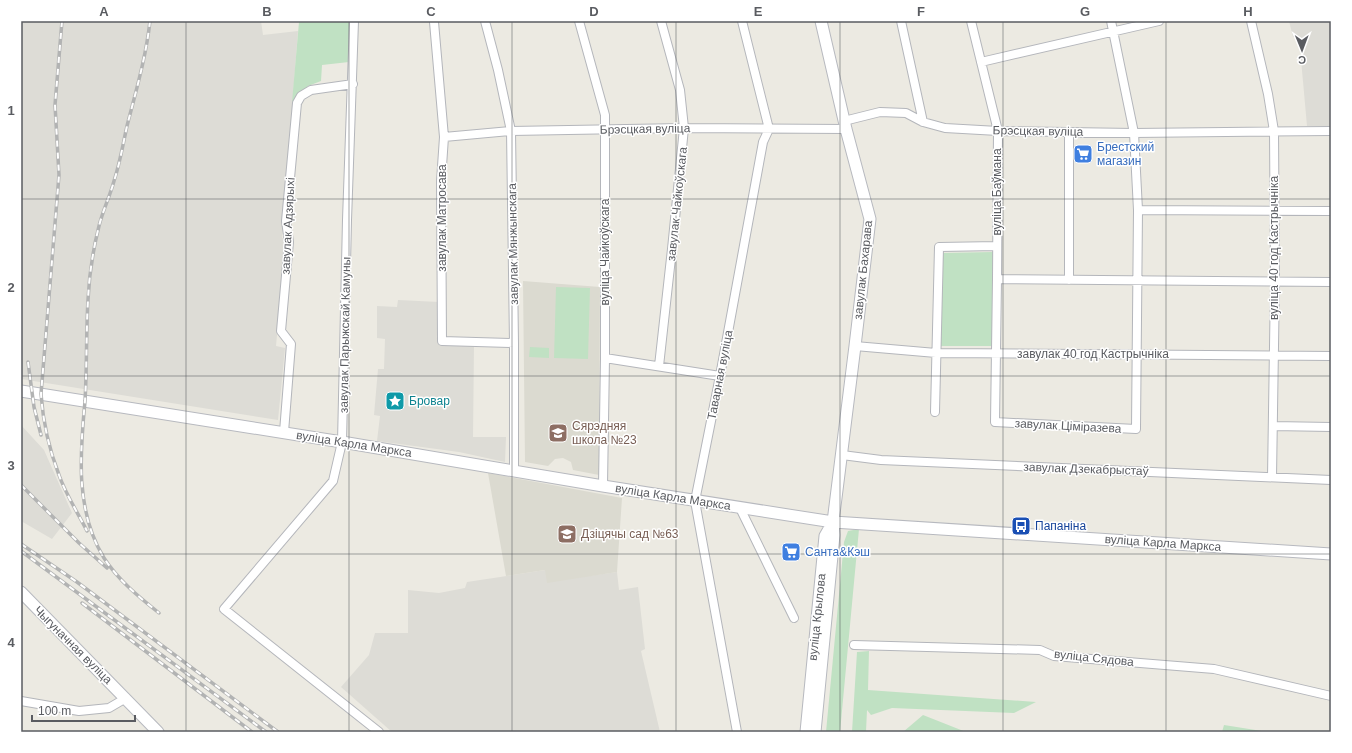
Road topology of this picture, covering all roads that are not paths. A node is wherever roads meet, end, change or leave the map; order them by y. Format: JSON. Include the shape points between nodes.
{"nodes":[{"id":1,"x":354,"y":21,"type":"edge"},
{"id":2,"x":485,"y":21,"type":"edge"},
{"id":3,"x":579,"y":21,"type":"edge"},
{"id":4,"x":661,"y":21,"type":"edge"},
{"id":5,"x":742,"y":21,"type":"edge"},
{"id":6,"x":821,"y":21,"type":"edge"},
{"id":7,"x":901,"y":21,"type":"edge"},
{"id":8,"x":971,"y":21,"type":"edge"},
{"id":9,"x":1111,"y":21,"type":"edge"},
{"id":10,"x":1159,"y":21,"type":"edge"},
{"id":11,"x":1251,"y":21,"type":"edge"},
{"id":12,"x":434,"y":22,"type":"dead end"},
{"id":13,"x":1113,"y":32,"type":"junction"},
{"id":14,"x":981,"y":62,"type":"junction"},
{"id":15,"x":353,"y":84,"type":"junction"},
{"id":16,"x":923,"y":122,"type":"junction"},
{"id":17,"x":845,"y":125,"type":"junction"},
{"id":18,"x":684,"y":128,"type":"junction"},
{"id":19,"x":769,"y":128,"type":"junction"},
{"id":20,"x":605,"y":129,"type":"junction"},
{"id":21,"x":511,"y":131,"type":"junction"},
{"id":22,"x":998,"y":131,"type":"junction"},
{"id":23,"x":1274,"y":131,"type":"junction"},
{"id":24,"x":1331,"y":131,"type":"edge"},
{"id":25,"x":1069,"y":132,"type":"junction"},
{"id":26,"x":1134,"y":133,"type":"junction"},
{"id":27,"x":444,"y":137,"type":"junction"},
{"id":28,"x":1138,"y":210,"type":"junction"},
{"id":29,"x":1275,"y":210,"type":"junction"},
{"id":30,"x":1331,"y":211,"type":"edge"},
{"id":31,"x":997,"y":246,"type":"junction"},
{"id":32,"x":997,"y":278,"type":"junction"},
{"id":33,"x":1069,"y":280,"type":"junction"},
{"id":34,"x":1138,"y":280,"type":"junction"},
{"id":35,"x":1275,"y":281,"type":"junction"},
{"id":36,"x":1331,"y":282,"type":"edge"},
{"id":37,"x":514,"y":343,"type":"junction"},
{"id":38,"x":855,"y":346,"type":"junction"},
{"id":39,"x":936,"y":353,"type":"junction"},
{"id":40,"x":996,"y":353,"type":"junction"},
{"id":41,"x":1137,"y":354,"type":"junction"},
{"id":42,"x":1274,"y":356,"type":"junction"},
{"id":43,"x":1331,"y":356,"type":"edge"},
{"id":44,"x":605,"y":358,"type":"junction"},
{"id":45,"x":659,"y":366,"type":"junction"},
{"id":46,"x":720,"y":376,"type":"junction"},
{"id":47,"x":21,"y":391,"type":"edge"},
{"id":48,"x":934,"y":412,"type":"dead end"},
{"id":49,"x":995,"y":422,"type":"joint"},
{"id":50,"x":1273,"y":426,"type":"junction"},
{"id":51,"x":1331,"y":427,"type":"edge"},
{"id":52,"x":284,"y":432,"type":"junction"},
{"id":53,"x":342,"y":442,"type":"junction"},
{"id":54,"x":842,"y":455,"type":"junction"},
{"id":55,"x":514,"y":470,"type":"junction"},
{"id":56,"x":1272,"y":477,"type":"junction"},
{"id":57,"x":1331,"y":480,"type":"edge"},
{"id":58,"x":603,"y":486,"type":"junction"},
{"id":59,"x":695,"y":501,"type":"junction"},
{"id":60,"x":740,"y":508,"type":"junction"},
{"id":61,"x":833,"y":522,"type":"junction"},
{"id":62,"x":1331,"y":554,"type":"edge"},
{"id":63,"x":21,"y":592,"type":"edge"},
{"id":64,"x":794,"y":618,"type":"dead end"},
{"id":65,"x":854,"y":645,"type":"dead end"},
{"id":66,"x":1331,"y":696,"type":"edge"},
{"id":67,"x":126,"y":698,"type":"junction"},
{"id":68,"x":21,"y":701,"type":"edge"},
{"id":69,"x":158,"y":732,"type":"edge"},
{"id":70,"x":379,"y":732,"type":"edge"},
{"id":71,"x":737,"y":732,"type":"edge"},
{"id":72,"x":806,"y":732,"type":"edge"},
{"id":73,"x":815,"y":732,"type":"edge"}],
"edges":[{"from":1,"to":15,"type":"street","name":"завулак Парыжскай Камуны"},
{"from":2,"to":21,"type":"street","name":"завулак Мянжынскага"},
{"from":3,"to":20,"type":"street","name":"вуліца Чайкоўскага","via":[[605,115]]},
{"from":4,"to":18,"type":"street","name":"завулак Чайкоўскага","via":[[680,90]]},
{"from":5,"to":19,"type":"street"},
{"from":6,"to":17,"type":"main road","name":"завулак Бахарава"},
{"from":7,"to":16,"type":"street"},
{"from":8,"to":14,"type":"street","name":"вуліца Баўмана"},
{"from":9,"to":13,"type":"street","name":"завулак Ціміразева"},
{"from":10,"to":13,"type":"street"},
{"from":11,"to":23,"type":"street","name":"вуліца 40 год Кастрычніка"},
{"from":12,"to":27,"type":"street","name":"завулак Матросава"},
{"from":13,"to":14,"type":"street"},
{"from":13,"to":26,"type":"street","name":"завулак Ціміразева"},
{"from":14,"to":22,"type":"street","name":"вуліца Баўмана"},
{"from":15,"to":52,"type":"street","name":"завулак Адзярыхі","via":[[311,90],[300,96],[297,103],[286,221],[289,242],[280,331],[291,344]]},
{"from":15,"to":53,"type":"street","name":"завулак Парыжскай Камуны"},
{"from":16,"to":17,"type":"street","name":"Брэсцкая вуліца","via":[[906,113],[880,112]]},
{"from":16,"to":22,"type":"street","name":"Брэсцкая вуліца","via":[[945,128]]},
{"from":17,"to":19,"type":"street","name":"Брэсцкая вуліца"},
{"from":17,"to":38,"type":"main road","name":"завулак Бахарава","via":[[870,219]]},
{"from":18,"to":19,"type":"street","name":"Брэсцкая вуліца"},
{"from":18,"to":20,"type":"street","name":"Брэсцкая вуліца"},
{"from":18,"to":45,"type":"street","name":"завулак Чайкоўскага"},
{"from":19,"to":46,"type":"street","name":"Таварная вуліца","via":[[762,142]]},
{"from":20,"to":21,"type":"street","name":"Брэсцкая вуліца"},
{"from":20,"to":44,"type":"street","name":"вуліца Чайкоўскага"},
{"from":21,"to":27,"type":"street","name":"Брэсцкая вуліца"},
{"from":21,"to":37,"type":"street","name":"завулак Мянжынскага"},
{"from":22,"to":25,"type":"street","name":"Брэсцкая вуліца"},
{"from":22,"to":31,"type":"street","name":"вуліца Баўмана"},
{"from":23,"to":24,"type":"street","name":"Брэсцкая вуліца"},
{"from":23,"to":26,"type":"street","name":"Брэсцкая вуліца"},
{"from":23,"to":29,"type":"street","name":"вуліца 40 год Кастрычніка"},
{"from":25,"to":26,"type":"street","name":"Брэсцкая вуліца"},
{"from":25,"to":33,"type":"street"},
{"from":26,"to":28,"type":"street","name":"завулак Ціміразева"},
{"from":27,"to":37,"type":"street","name":"завулак Матросава","via":[[441,181],[442,341]]},
{"from":28,"to":29,"type":"street"},
{"from":28,"to":34,"type":"street","name":"завулак Ціміразева"},
{"from":29,"to":30,"type":"street"},
{"from":29,"to":35,"type":"street","name":"вуліца 40 год Кастрычніка"},
{"from":31,"to":32,"type":"street","name":"вуліца Баўмана"},
{"from":31,"to":39,"type":"street","name":"вуліца Баўмана","via":[[939,247]]},
{"from":32,"to":33,"type":"street"},
{"from":32,"to":40,"type":"street","name":"вуліца Баўмана"},
{"from":33,"to":34,"type":"street"},
{"from":34,"to":35,"type":"street"},
{"from":34,"to":41,"type":"street","name":"завулак Ціміразева"},
{"from":35,"to":36,"type":"street"},
{"from":35,"to":42,"type":"street","name":"вуліца 40 год Кастрычніка"},
{"from":37,"to":55,"type":"street","name":"завулак Мянжынскага"},
{"from":38,"to":39,"type":"street","name":"завулак 40 год Кастрычніка"},
{"from":38,"to":54,"type":"main road","name":"завулак Бахарава"},
{"from":39,"to":40,"type":"street","name":"завулак 40 год Кастрычніка"},
{"from":39,"to":48,"type":"street","name":"вуліца Баўмана"},
{"from":40,"to":41,"type":"street","name":"завулак 40 год Кастрычніка"},
{"from":40,"to":49,"type":"street","name":"вуліца Баўмана"},
{"from":41,"to":42,"type":"street","name":"завулак 40 год Кастрычніка"},
{"from":41,"to":49,"type":"street","name":"завулак Ціміразева","via":[[1136,430]]},
{"from":42,"to":43,"type":"street","name":"завулак 40 год Кастрычніка"},
{"from":42,"to":50,"type":"street","name":"вуліца 40 год Кастрычніка"},
{"from":44,"to":45,"type":"street"},
{"from":44,"to":58,"type":"street","name":"вуліца Чайкоўскага"},
{"from":45,"to":46,"type":"street"},
{"from":46,"to":59,"type":"street","name":"Таварная вуліца"},
{"from":47,"to":52,"type":"main road","name":"вуліца Карла Маркса"},
{"from":50,"to":51,"type":"street"},
{"from":50,"to":56,"type":"street","name":"вуліца 40 год Кастрычніка"},
{"from":52,"to":53,"type":"main road","name":"вуліца Карла Маркса"},
{"from":53,"to":55,"type":"main road","name":"вуліца Карла Маркса"},
{"from":53,"to":70,"type":"street","name":"завулак Парыжскай Камуны","via":[[333,481],[224,609]]},
{"from":54,"to":56,"type":"street","name":"завулак Дзекабрыстаў","via":[[881,460]]},
{"from":54,"to":61,"type":"main road","name":"завулак Бахарава"},
{"from":55,"to":58,"type":"main road","name":"вуліца Карла Маркса"},
{"from":56,"to":57,"type":"street","name":"завулак Дзекабрыстаў"},
{"from":58,"to":59,"type":"main road","name":"вуліца Карла Маркса"},
{"from":59,"to":60,"type":"main road","name":"вуліца Карла Маркса"},
{"from":59,"to":71,"type":"street","name":"Таварная вуліца"},
{"from":60,"to":61,"type":"main road","name":"вуліца Карла Маркса"},
{"from":60,"to":64,"type":"street"},
{"from":61,"to":62,"type":"main road","name":"вуліца Карла Маркса"},
{"from":61,"to":72,"type":"main road","name":"вуліца Крылова","via":[[825,536]]},
{"from":61,"to":73,"type":"main road","name":"вуліца Крылова","via":[[834,535]]},
{"from":63,"to":67,"type":"main road","name":"Чыгуначная вуліца"},
{"from":65,"to":66,"type":"street","name":"вуліца Сядова","via":[[1040,650],[1054,656],[1214,669]]},
{"from":67,"to":68,"type":"street","via":[[109,708],[79,711]]},
{"from":67,"to":69,"type":"main road","name":"Чыгуначная вуліца"}]}
